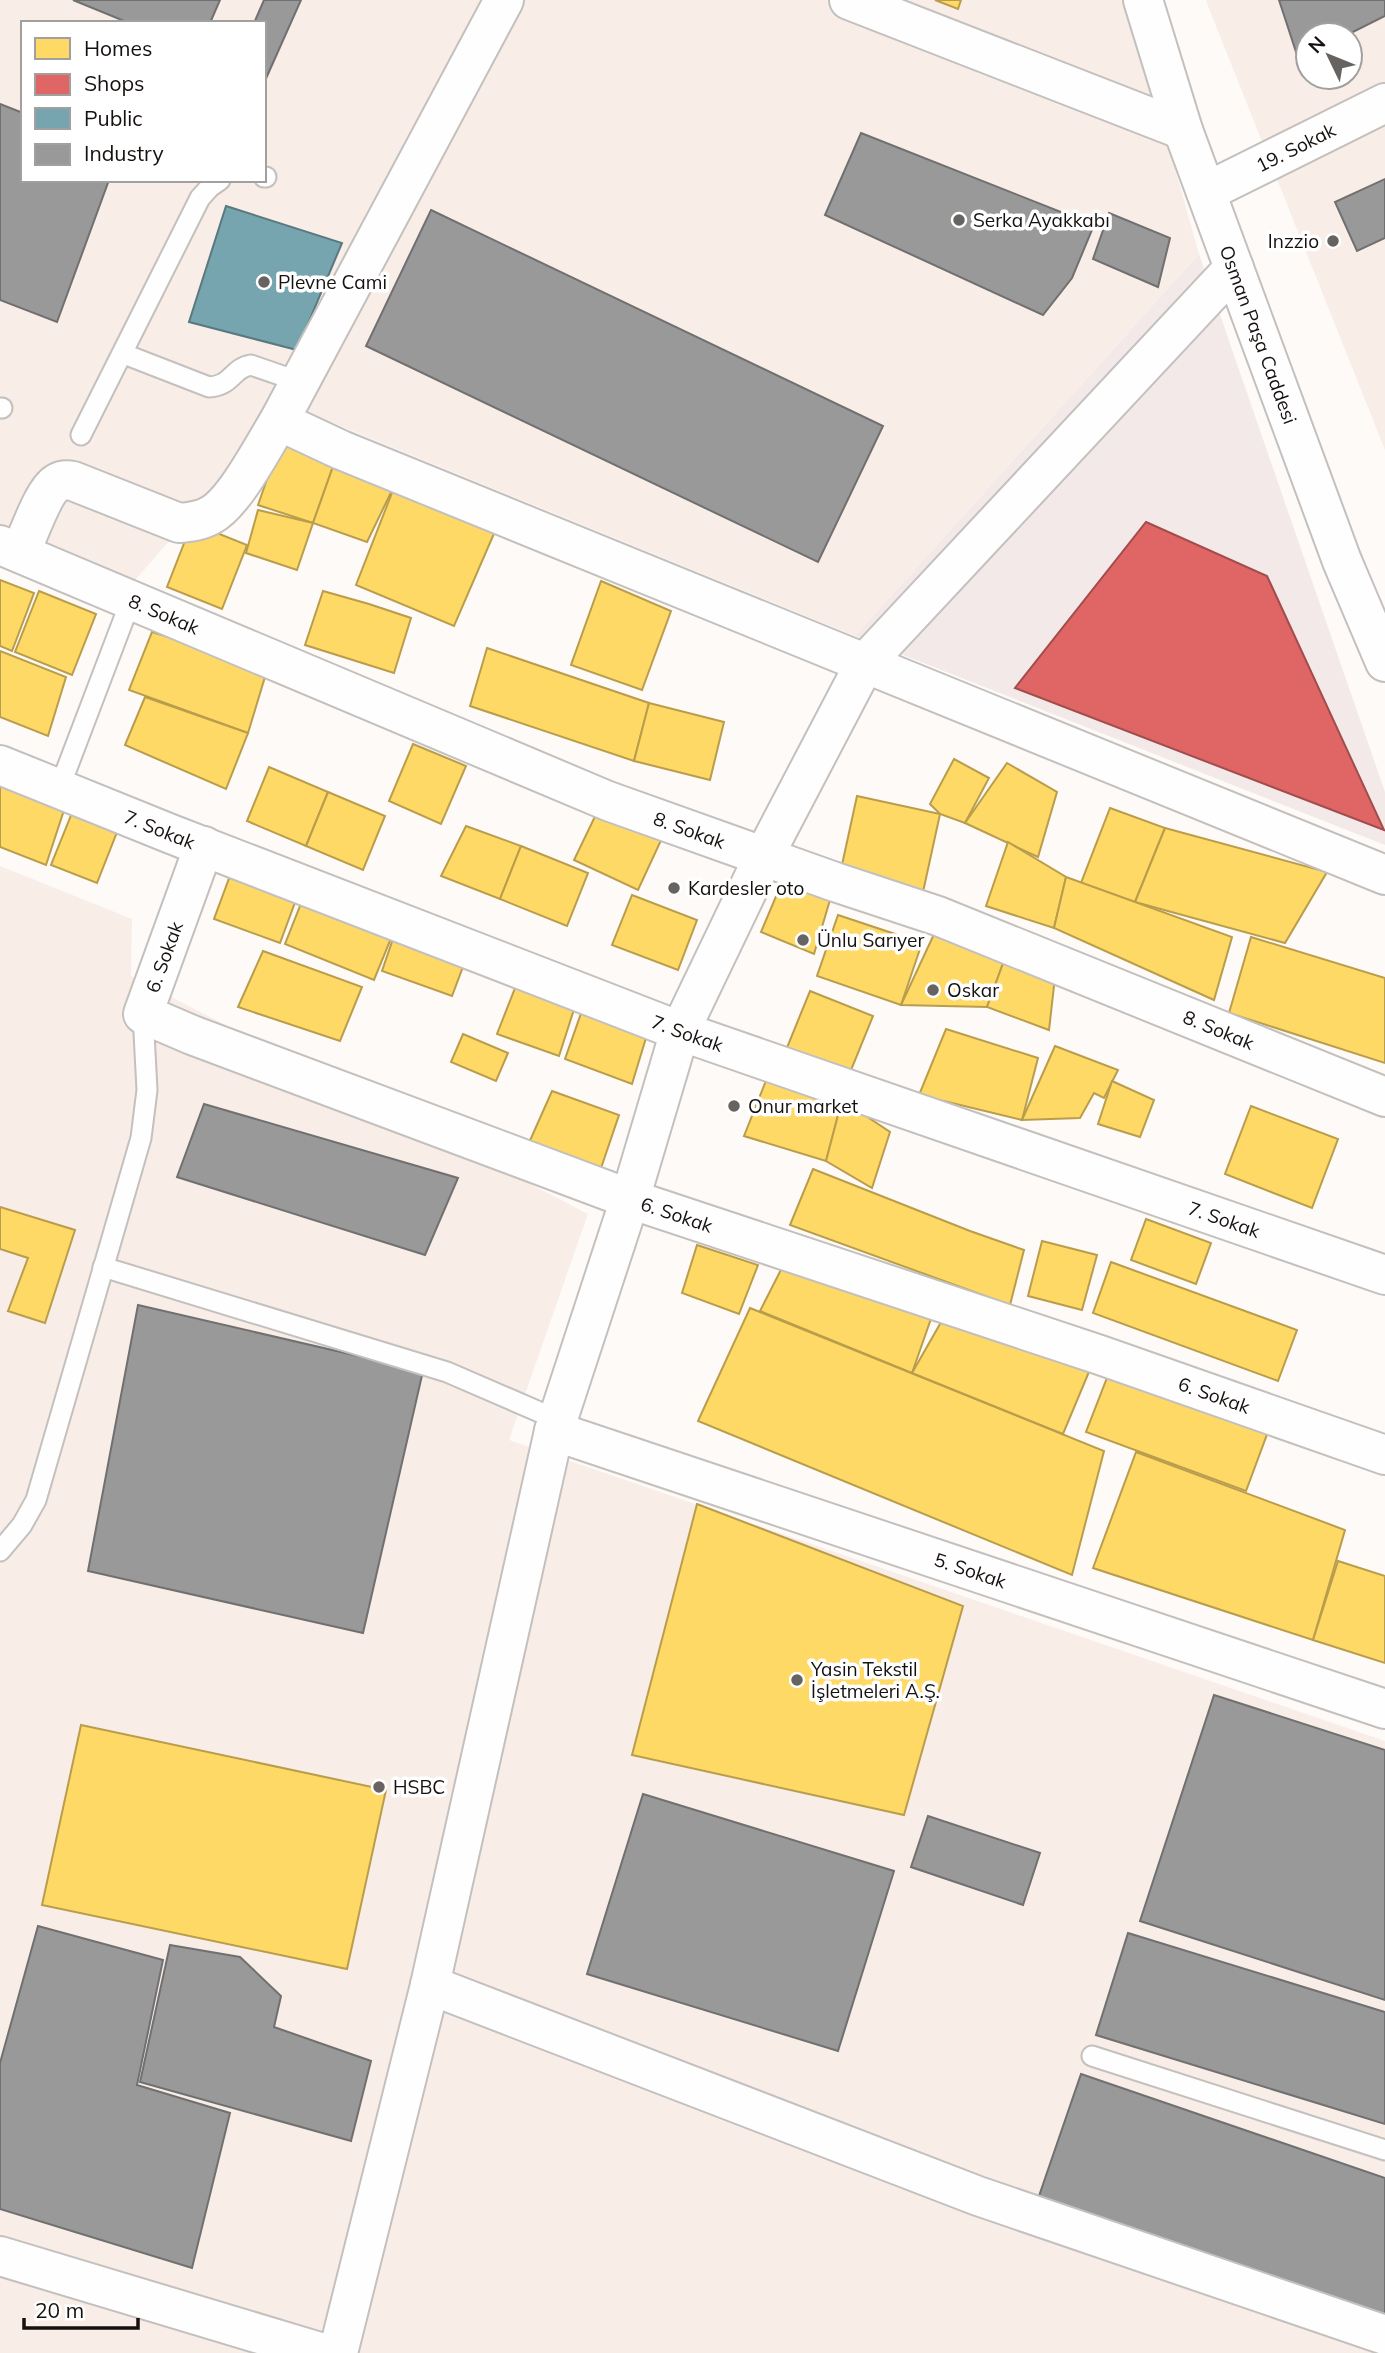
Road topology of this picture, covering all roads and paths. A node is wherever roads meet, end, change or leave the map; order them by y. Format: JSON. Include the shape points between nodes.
{"nodes":[{"id":1,"x":504,"y":0,"type":"edge"},
{"id":2,"x":849,"y":0,"type":"edge"},
{"id":3,"x":1143,"y":0,"type":"edge"},
{"id":4,"x":1385,"y":103,"type":"edge"},
{"id":5,"x":1183,"y":130,"type":"junction"},
{"id":6,"x":217,"y":182,"type":"edge"},
{"id":7,"x":1206,"y":192,"type":"junction"},
{"id":8,"x":1234,"y":268,"type":"junction"},
{"id":9,"x":124,"y":354,"type":"junction"},
{"id":10,"x":300,"y":382,"type":"junction"},
{"id":11,"x":279,"y":421,"type":"junction"},
{"id":12,"x":81,"y":435,"type":"dead end"},
{"id":13,"x":10,"y":549,"type":"edge"},
{"id":14,"x":131,"y":600,"type":"junction"},
{"id":15,"x":1385,"y":662,"type":"edge"},
{"id":16,"x":865,"y":663,"type":"junction"},
{"id":17,"x":0,"y":765,"type":"edge"},
{"id":18,"x":59,"y":789,"type":"junction"},
{"id":19,"x":204,"y":846,"type":"junction"},
{"id":20,"x":764,"y":856,"type":"junction"},
{"id":21,"x":1385,"y":875,"type":"edge"},
{"id":22,"x":143,"y":1014,"type":"junction"},
{"id":23,"x":681,"y":1031,"type":"junction"},
{"id":24,"x":1385,"y":1097,"type":"edge"},
{"id":25,"x":630,"y":1199,"type":"junction"},
{"id":26,"x":103,"y":1267,"type":"junction"},
{"id":27,"x":1385,"y":1275,"type":"edge"},
{"id":28,"x":556,"y":1426,"type":"junction"},
{"id":29,"x":1385,"y":1455,"type":"edge"},
{"id":30,"x":0,"y":1551,"type":"edge"},
{"id":31,"x":1385,"y":1709,"type":"edge"},
{"id":32,"x":429,"y":1985,"type":"junction"},
{"id":33,"x":1092,"y":2056,"type":"dead end"},
{"id":34,"x":1385,"y":2150,"type":"edge"},
{"id":35,"x":0,"y":2256,"type":"edge"},
{"id":36,"x":1385,"y":2334,"type":"edge"},
{"id":37,"x":323,"y":2353,"type":"edge"},
{"id":38,"x":338,"y":2353,"type":"edge"}],
"edges":[{"from":1,"to":10,"type":"street"},
{"from":2,"to":5,"type":"street"},
{"from":3,"to":5,"type":"street","name":"Osman Paşa Caddesi"},
{"from":4,"to":7,"type":"street","name":"19. Sokak"},
{"from":5,"to":7,"type":"street","name":"Osman Paşa Caddesi"},
{"from":6,"to":9,"type":"lane","via":[[200,198]]},
{"from":7,"to":8,"type":"street","name":"Osman Paşa Caddesi"},
{"from":8,"to":15,"type":"street","name":"Osman Paşa Caddesi","via":[[1342,561]]},
{"from":8,"to":16,"type":"street"},
{"from":9,"to":10,"type":"lane","via":[[209,387],[219,387],[251,365]]},
{"from":9,"to":12,"type":"lane"},
{"from":10,"to":11,"type":"street"},
{"from":11,"to":13,"type":"street","via":[[226,503],[212,515],[179,523],[66,480],[49,491]]},
{"from":11,"to":16,"type":"street"},
{"from":13,"to":14,"type":"street","name":"8. Sokak"},
{"from":14,"to":18,"type":"lane"},
{"from":14,"to":20,"type":"street","name":"8. Sokak","via":[[608,801]]},
{"from":16,"to":20,"type":"street"},
{"from":16,"to":21,"type":"street"},
{"from":17,"to":18,"type":"street","name":"7. Sokak"},
{"from":18,"to":19,"type":"street","name":"7. Sokak"},
{"from":19,"to":22,"type":"street","name":"6. Sokak"},
{"from":19,"to":23,"type":"street","name":"7. Sokak"},
{"from":20,"to":23,"type":"street"},
{"from":20,"to":24,"type":"street","name":"8. Sokak","via":[[938,916]]},
{"from":22,"to":25,"type":"street","name":"6. Sokak"},
{"from":22,"to":26,"type":"lane","via":[[147,1090],[141,1138]]},
{"from":23,"to":25,"type":"street"},
{"from":23,"to":27,"type":"street","name":"7. Sokak"},
{"from":25,"to":28,"type":"street"},
{"from":25,"to":29,"type":"street","name":"6. Sokak"},
{"from":26,"to":28,"type":"lane","via":[[447,1372]]},
{"from":26,"to":30,"type":"lane","via":[[36,1500]]},
{"from":28,"to":31,"type":"street","name":"5. Sokak"},
{"from":28,"to":32,"type":"street"},
{"from":32,"to":36,"type":"street","via":[[978,2196]]},
{"from":32,"to":38,"type":"street"},
{"from":33,"to":34,"type":"lane"},
{"from":35,"to":37,"type":"street"}]}
